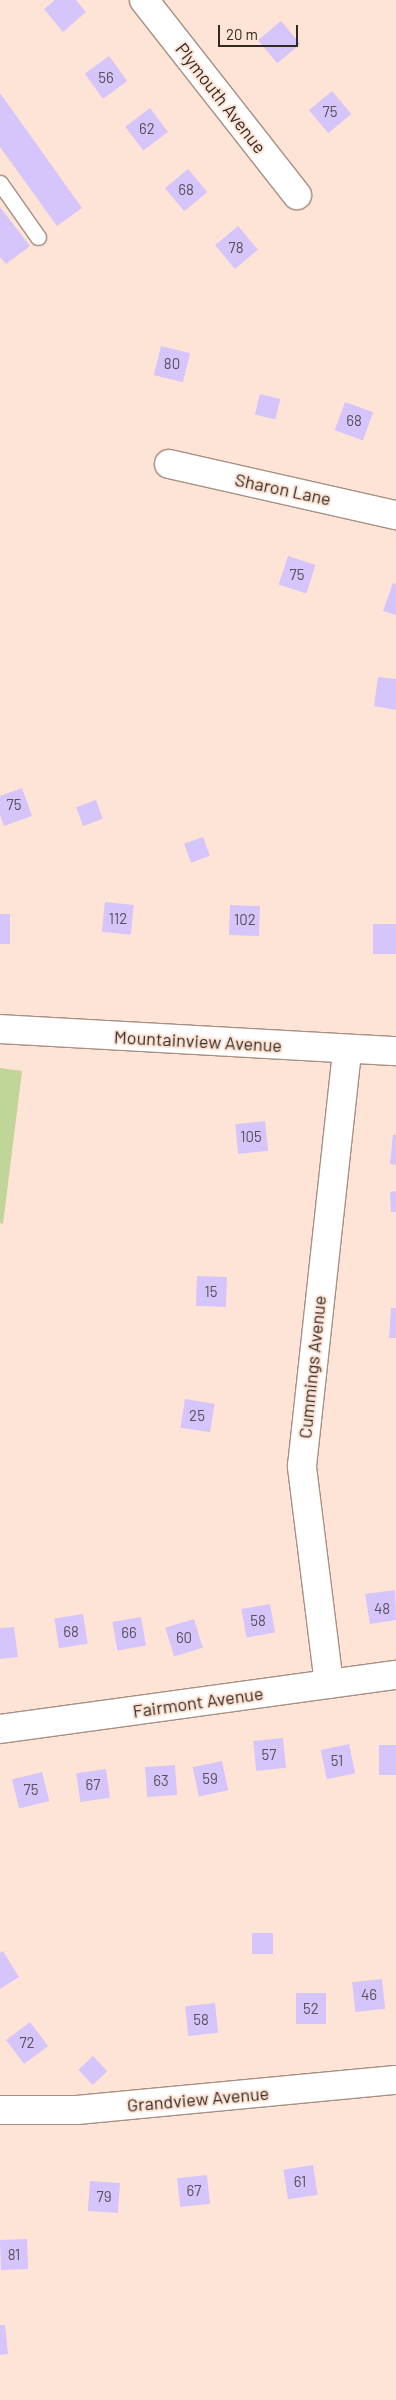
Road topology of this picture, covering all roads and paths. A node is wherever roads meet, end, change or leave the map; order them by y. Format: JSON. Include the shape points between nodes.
{"nodes":[{"id":1,"x":144,"y":0,"type":"edge"},
{"id":2,"x":0,"y":183,"type":"edge"},
{"id":3,"x":297,"y":195,"type":"dead end"},
{"id":4,"x":38,"y":237,"type":"dead end"},
{"id":5,"x":169,"y":464,"type":"dead end"},
{"id":6,"x":396,"y":515,"type":"edge"},
{"id":7,"x":0,"y":1029,"type":"edge"},
{"id":8,"x":347,"y":1049,"type":"junction"},
{"id":9,"x":396,"y":1051,"type":"edge"},
{"id":10,"x":396,"y":1676,"type":"edge"},
{"id":11,"x":329,"y":1684,"type":"junction"},
{"id":12,"x":0,"y":1729,"type":"edge"},
{"id":13,"x":396,"y":2080,"type":"edge"},
{"id":14,"x":0,"y":2110,"type":"edge"}],
"edges":[{"from":1,"to":3,"type":"street","name":"Plymouth Avenue"},
{"from":2,"to":4,"type":"lane"},
{"from":5,"to":6,"type":"street","name":"Sharon Lane"},
{"from":7,"to":8,"type":"street","name":"Mountainview Avenue"},
{"from":8,"to":9,"type":"street","name":"Mountainview Avenue"},
{"from":8,"to":11,"type":"street","name":"Cummings Avenue","via":[[302,1466]]},
{"from":10,"to":11,"type":"street","name":"Fairmont Avenue"},
{"from":11,"to":12,"type":"street","name":"Fairmont Avenue"},
{"from":13,"to":14,"type":"street","name":"Grandview Avenue","via":[[77,2110]]}]}
